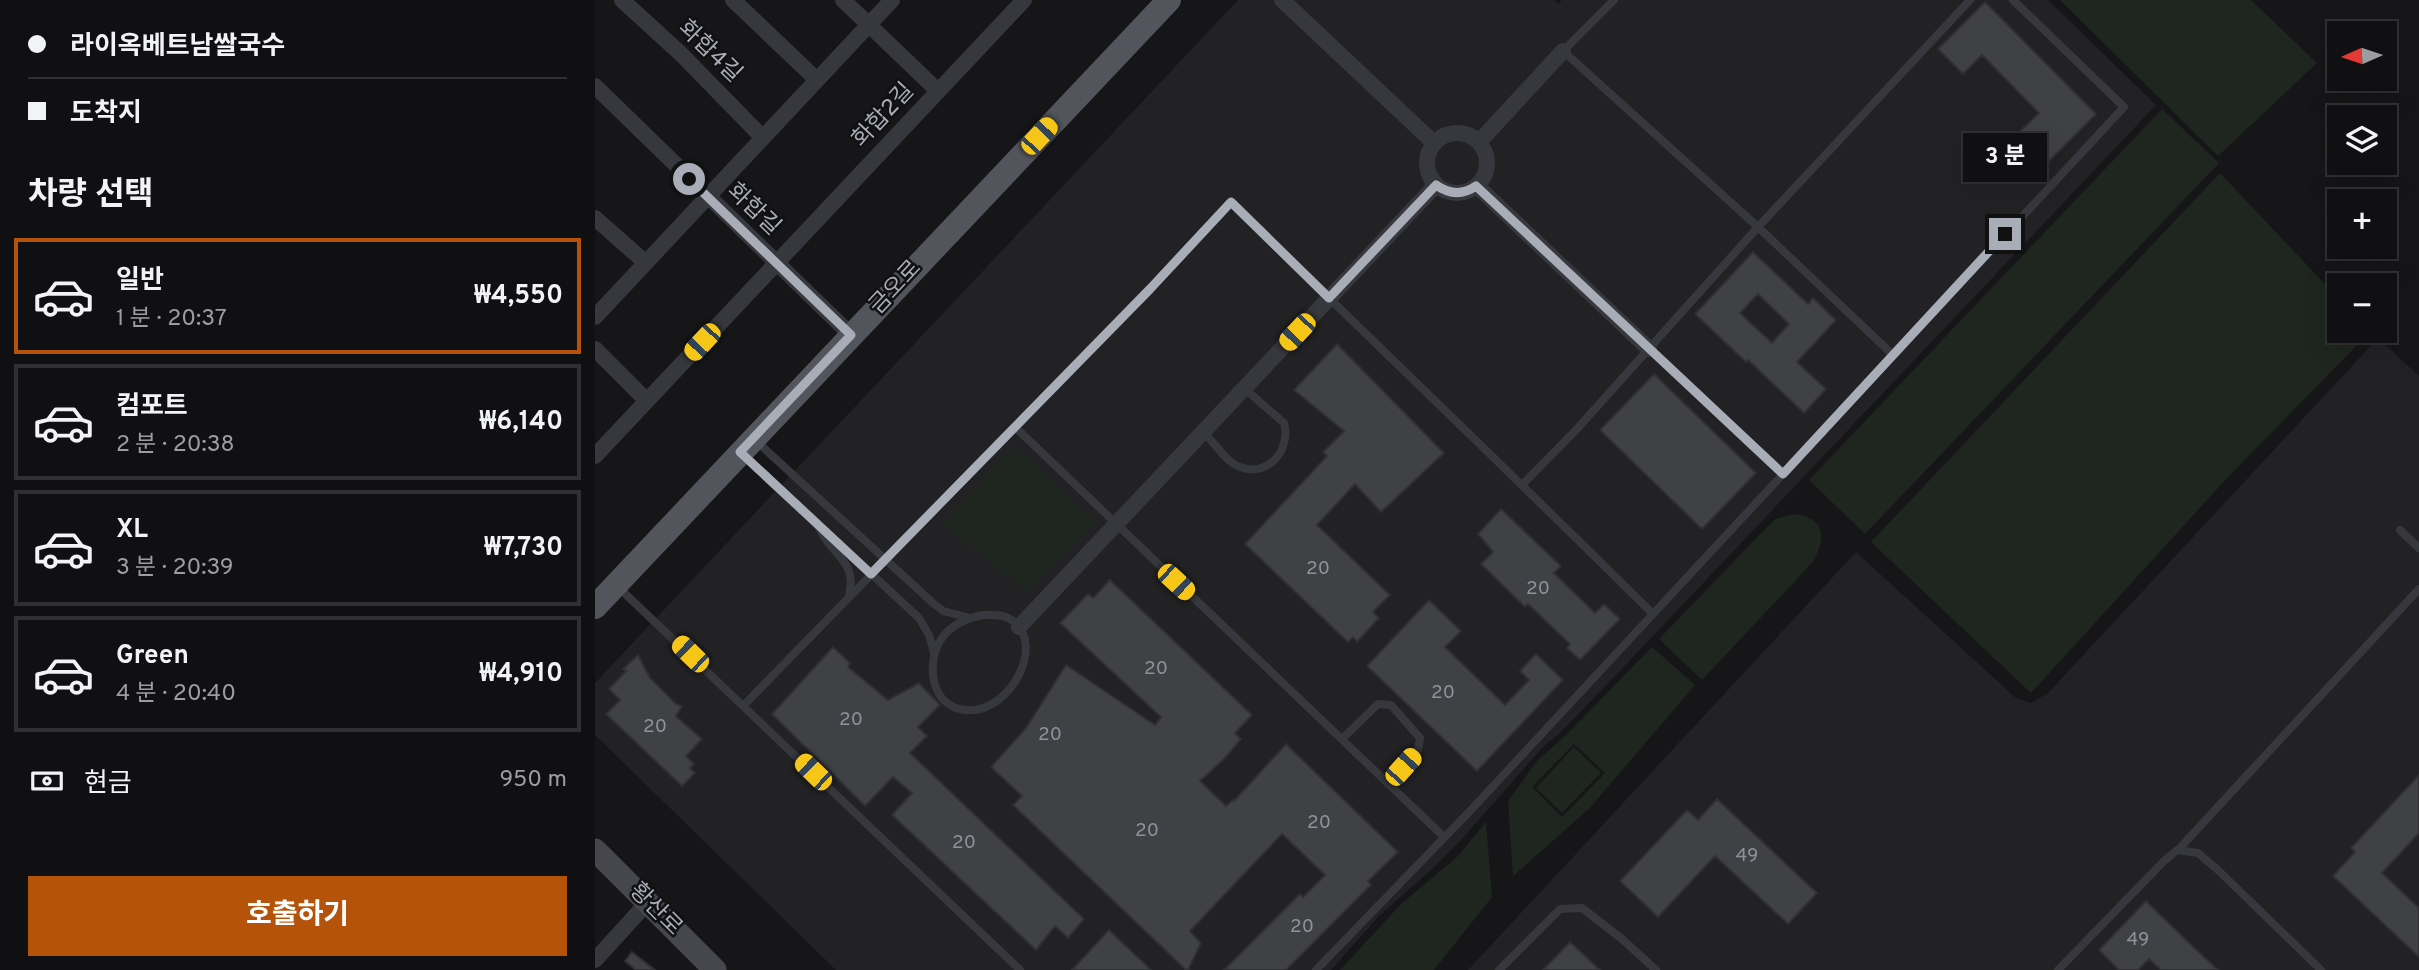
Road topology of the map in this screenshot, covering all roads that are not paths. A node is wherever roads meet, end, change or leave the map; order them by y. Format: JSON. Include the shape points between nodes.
{"nodes":[{"id":1,"x":622,"y":0,"type":"edge"},
{"id":2,"x":733,"y":0,"type":"edge"},
{"id":3,"x":843,"y":0,"type":"edge"},
{"id":4,"x":892,"y":0,"type":"edge"},
{"id":5,"x":1024,"y":0,"type":"edge"},
{"id":6,"x":1168,"y":0,"type":"edge"},
{"id":7,"x":1282,"y":0,"type":"edge"},
{"id":8,"x":1613,"y":0,"type":"edge"},
{"id":9,"x":1970,"y":0,"type":"edge"},
{"id":10,"x":2013,"y":0,"type":"edge"},
{"id":11,"x":868,"y":24,"type":"junction"},
{"id":12,"x":1563,"y":51,"type":"junction"},
{"id":13,"x":816,"y":79,"type":"junction"},
{"id":14,"x":595,"y":86,"type":"edge"},
{"id":15,"x":938,"y":91,"type":"junction"},
{"id":16,"x":763,"y":138,"type":"junction"},
{"id":17,"x":1479,"y":142,"type":"junction"},
{"id":18,"x":1434,"y":143,"type":"junction"},
{"id":19,"x":1436,"y":185,"type":"junction"},
{"id":20,"x":1476,"y":186,"type":"junction"},
{"id":21,"x":708,"y":198,"type":"junction"},
{"id":22,"x":595,"y":218,"type":"edge"},
{"id":23,"x":1758,"y":227,"type":"junction"},
{"id":24,"x":646,"y":263,"type":"junction"},
{"id":25,"x":776,"y":264,"type":"junction"},
{"id":26,"x":1329,"y":298,"type":"junction"},
{"id":27,"x":595,"y":317,"type":"edge"},
{"id":28,"x":851,"y":335,"type":"junction"},
{"id":29,"x":595,"y":349,"type":"edge"},
{"id":30,"x":1649,"y":349,"type":"junction"},
{"id":31,"x":1892,"y":354,"type":"junction"},
{"id":32,"x":1245,"y":389,"type":"junction"},
{"id":33,"x":647,"y":401,"type":"junction"},
{"id":34,"x":1015,"y":428,"type":"junction"},
{"id":35,"x":1204,"y":433,"type":"junction"},
{"id":36,"x":747,"y":445,"type":"junction"},
{"id":37,"x":595,"y":456,"type":"edge"},
{"id":38,"x":1783,"y":474,"type":"junction"},
{"id":39,"x":1523,"y":484,"type":"junction"},
{"id":40,"x":816,"y":521,"type":"junction"},
{"id":41,"x":1116,"y":526,"type":"junction"},
{"id":42,"x":2399,"y":530,"type":"dead end"},
{"id":43,"x":2419,"y":548,"type":"edge"},
{"id":44,"x":886,"y":559,"type":"junction"},
{"id":45,"x":871,"y":574,"type":"junction"},
{"id":46,"x":615,"y":584,"type":"junction"},
{"id":47,"x":2419,"y":589,"type":"edge"},
{"id":48,"x":849,"y":597,"type":"junction"},
{"id":49,"x":595,"y":607,"type":"edge"},
{"id":50,"x":1652,"y":613,"type":"junction"},
{"id":51,"x":970,"y":618,"type":"junction"},
{"id":52,"x":1019,"y":627,"type":"junction"},
{"id":53,"x":935,"y":653,"type":"junction"},
{"id":54,"x":744,"y":705,"type":"junction"},
{"id":55,"x":1342,"y":738,"type":"junction"},
{"id":56,"x":1388,"y":783,"type":"junction"},
{"id":57,"x":1444,"y":838,"type":"junction"},
{"id":58,"x":595,"y":850,"type":"edge"},
{"id":59,"x":2178,"y":850,"type":"junction"},
{"id":60,"x":647,"y":903,"type":"junction"},
{"id":61,"x":595,"y":960,"type":"edge"},
{"id":62,"x":715,"y":970,"type":"edge"},
{"id":63,"x":1020,"y":970,"type":"edge"},
{"id":64,"x":1316,"y":970,"type":"edge"},
{"id":65,"x":1499,"y":970,"type":"edge"},
{"id":66,"x":1656,"y":970,"type":"edge"},
{"id":67,"x":2059,"y":970,"type":"edge"},
{"id":68,"x":2321,"y":970,"type":"edge"}],
"edges":[{"from":1,"to":16,"type":"street","name":"화합4길"},
{"from":2,"to":13,"type":"street"},
{"from":3,"to":11,"type":"street"},
{"from":4,"to":11,"type":"street"},
{"from":5,"to":15,"type":"street","name":"화합2길"},
{"from":6,"to":28,"type":"main road","name":"금오로"},
{"from":7,"to":18,"type":"street"},
{"from":8,"to":12,"type":"lane"},
{"from":9,"to":23,"type":"lane"},
{"from":10,"to":31,"type":"lane","via":[[2124,107]]},
{"from":11,"to":13,"type":"street"},
{"from":11,"to":15,"type":"street"},
{"from":12,"to":17,"type":"street"},
{"from":12,"to":23,"type":"lane"},
{"from":13,"to":16,"type":"street"},
{"from":14,"to":21,"type":"street","name":"화합길"},
{"from":15,"to":25,"type":"street","name":"화합2길"},
{"from":16,"to":21,"type":"street"},
{"from":17,"to":18,"type":"street","via":[[1451,133]]},
{"from":17,"to":20,"type":"street","via":[[1487,169]]},
{"from":18,"to":19,"type":"street","via":[[1427,169]]},
{"from":19,"to":20,"type":"street","via":[[1461,193]]},
{"from":19,"to":26,"type":"street"},
{"from":20,"to":30,"type":"street"},
{"from":21,"to":24,"type":"street"},
{"from":21,"to":25,"type":"street","name":"화합길"},
{"from":22,"to":24,"type":"street"},
{"from":23,"to":30,"type":"lane"},
{"from":23,"to":31,"type":"lane"},
{"from":24,"to":27,"type":"street"},
{"from":25,"to":28,"type":"street","name":"화합길"},
{"from":25,"to":33,"type":"street","name":"화합2길"},
{"from":26,"to":32,"type":"street"},
{"from":26,"to":34,"type":"lane","via":[[1231,202]]},
{"from":26,"to":39,"type":"lane"},
{"from":28,"to":36,"type":"main road","name":"금오로"},
{"from":29,"to":33,"type":"street"},
{"from":30,"to":38,"type":"lane"},
{"from":30,"to":39,"type":"lane"},
{"from":31,"to":38,"type":"lane"},
{"from":32,"to":35,"type":"street"},
{"from":32,"to":35,"type":"lane","via":[[1284,423],[1286,442],[1273,463],[1240,467]]},
{"from":33,"to":37,"type":"street","name":"화합2길"},
{"from":34,"to":41,"type":"lane"},
{"from":34,"to":44,"type":"lane"},
{"from":35,"to":41,"type":"street"},
{"from":36,"to":40,"type":"lane"},
{"from":36,"to":44,"type":"lane"},
{"from":36,"to":46,"type":"main road","name":"금오로"},
{"from":38,"to":50,"type":"lane"},
{"from":39,"to":50,"type":"lane"},
{"from":40,"to":45,"type":"lane"},
{"from":40,"to":48,"type":"lane","via":[[823,538],[851,570]]},
{"from":41,"to":52,"type":"street"},
{"from":41,"to":55,"type":"lane"},
{"from":42,"to":43,"type":"lane"},
{"from":44,"to":45,"type":"lane"},
{"from":44,"to":51,"type":"lane","via":[[943,611]]},
{"from":45,"to":48,"type":"lane"},
{"from":45,"to":53,"type":"lane","via":[[919,618]]},
{"from":46,"to":49,"type":"main road","name":"금오로"},
{"from":46,"to":54,"type":"lane"},
{"from":47,"to":59,"type":"lane"},
{"from":48,"to":54,"type":"lane"},
{"from":50,"to":57,"type":"lane"},
{"from":51,"to":52,"type":"lane","via":[[998,615]]},
{"from":51,"to":53,"type":"lane","via":[[942,637]]},
{"from":52,"to":53,"type":"lane","via":[[1025,650],[1017,681],[999,699],[977,710],[953,707],[939,694],[933,671]]},
{"from":54,"to":63,"type":"lane"},
{"from":55,"to":56,"type":"lane"},
{"from":55,"to":56,"type":"lane","via":[[1378,704],[1391,705],[1420,738],[1418,750]]},
{"from":56,"to":57,"type":"lane"},
{"from":57,"to":64,"type":"lane"},
{"from":58,"to":60,"type":"main road","name":"황산로"},
{"from":59,"to":67,"type":"lane"},
{"from":59,"to":68,"type":"lane","via":[[2198,853]]},
{"from":60,"to":61,"type":"street"},
{"from":60,"to":62,"type":"main road","name":"황산로"},
{"from":65,"to":66,"type":"lane","via":[[1560,909],[1571,907],[1583,908]]}]}
